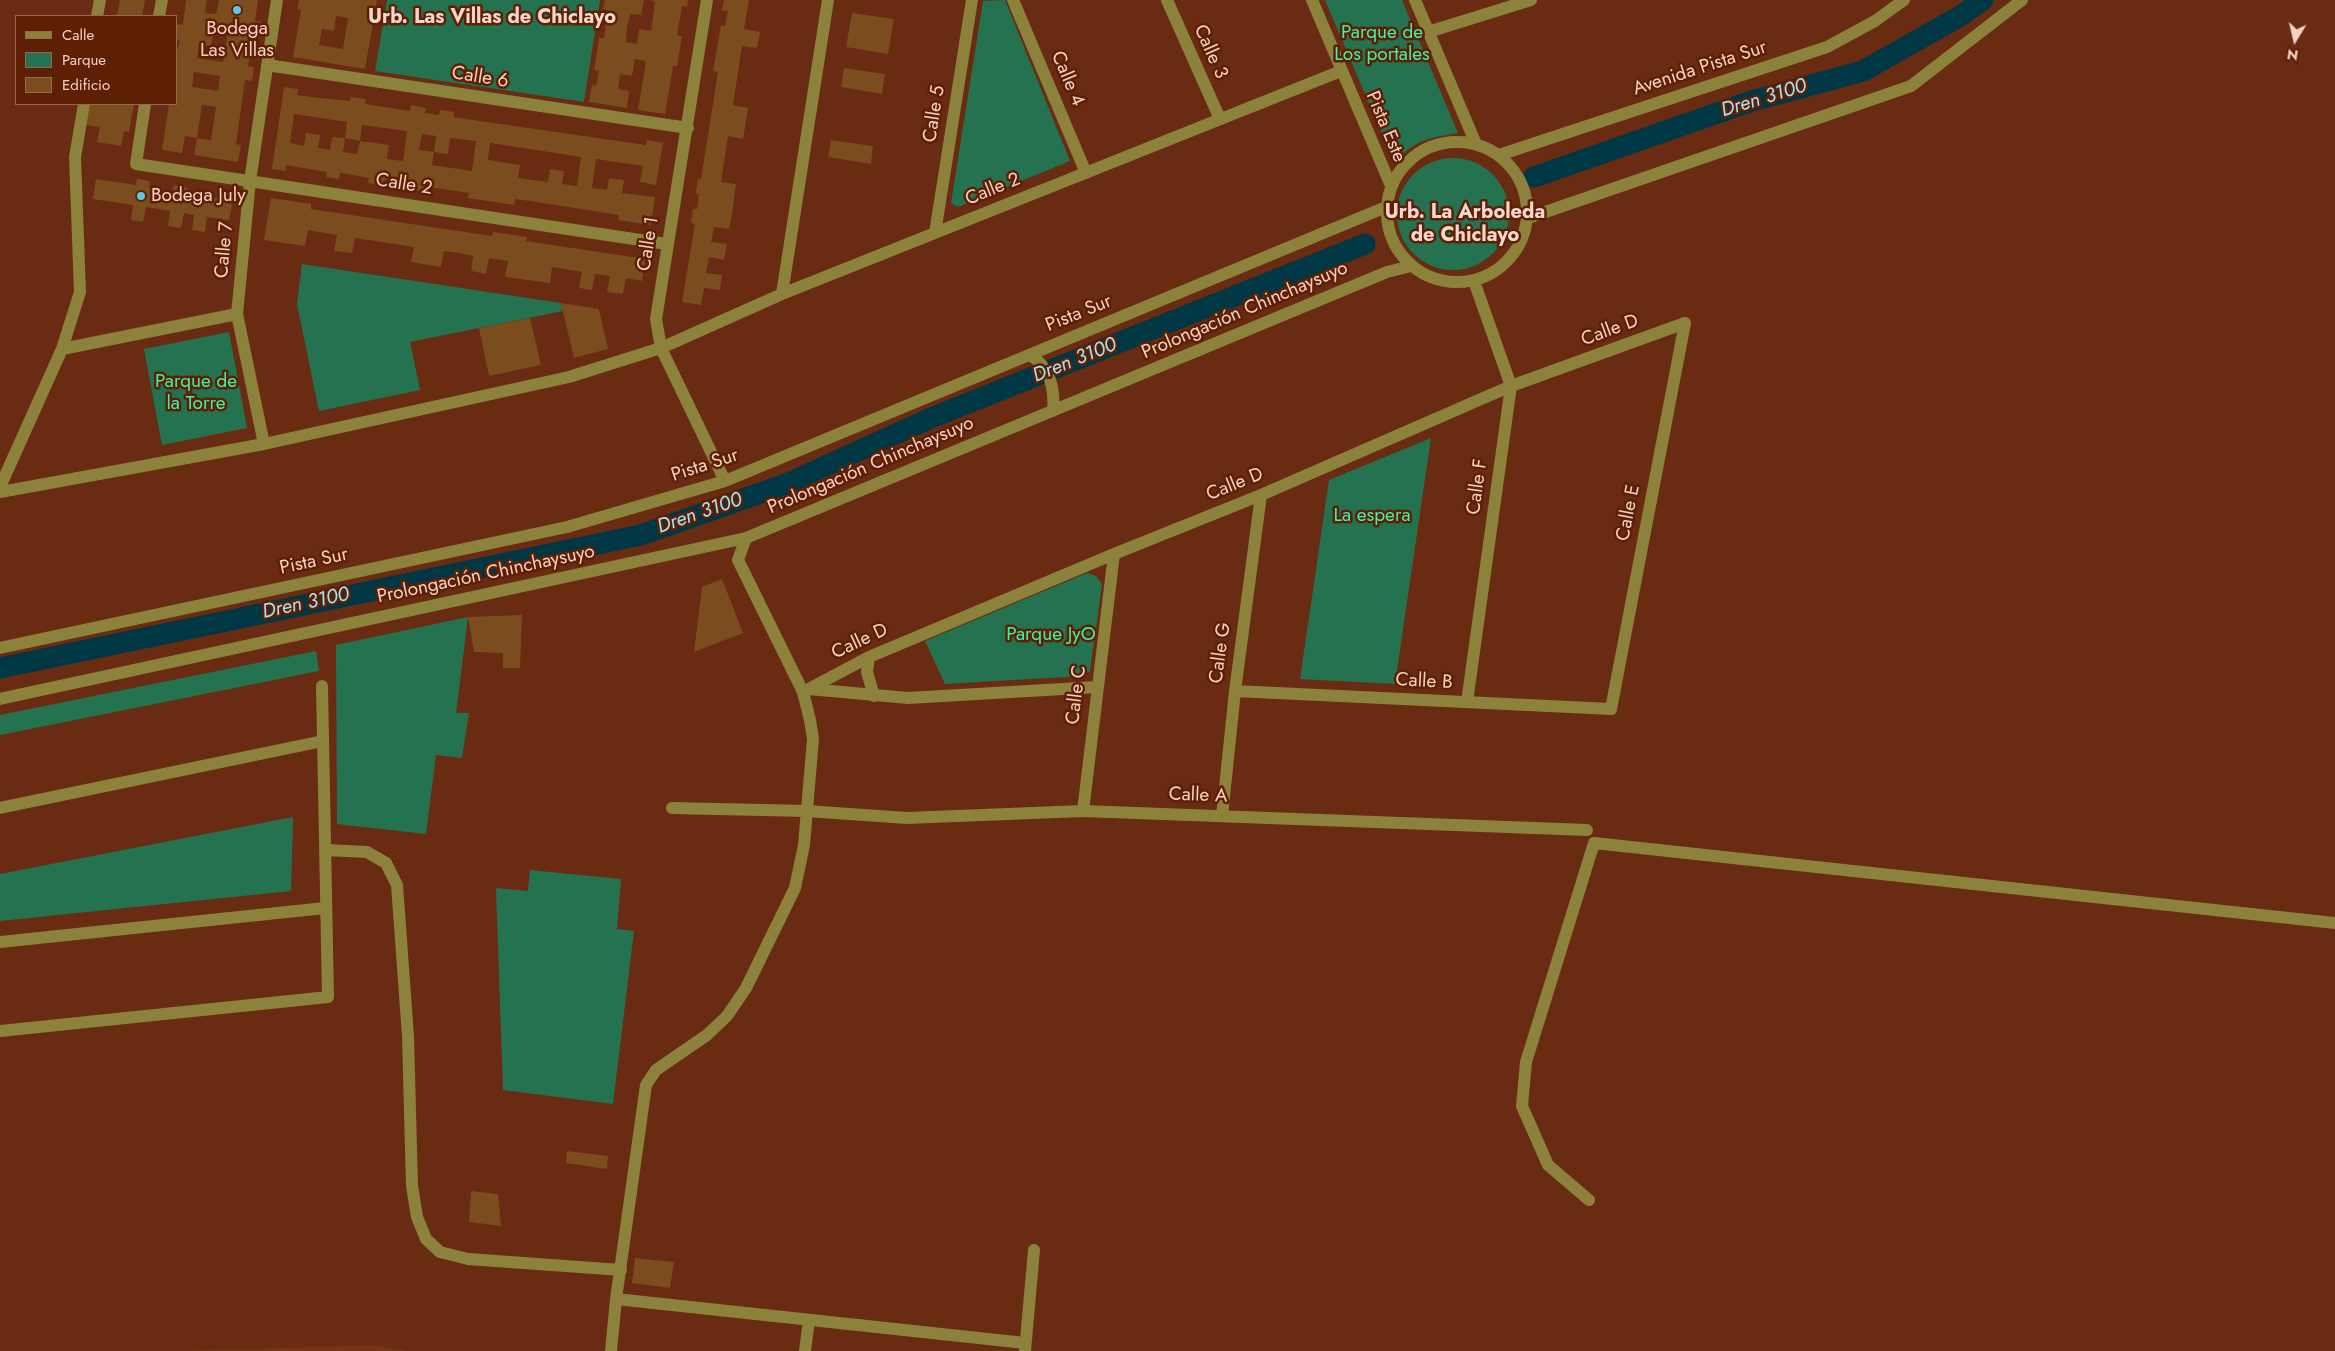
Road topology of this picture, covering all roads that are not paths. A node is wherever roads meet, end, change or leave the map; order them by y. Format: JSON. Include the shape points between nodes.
{"nodes":[{"id":1,"x":100,"y":0,"type":"edge"},
{"id":2,"x":162,"y":0,"type":"edge"},
{"id":3,"x":277,"y":0,"type":"edge"},
{"id":4,"x":707,"y":0,"type":"edge"},
{"id":5,"x":828,"y":0,"type":"edge"},
{"id":6,"x":972,"y":0,"type":"edge"},
{"id":7,"x":1013,"y":0,"type":"edge"},
{"id":8,"x":1167,"y":0,"type":"edge"},
{"id":9,"x":1312,"y":0,"type":"edge"},
{"id":10,"x":1415,"y":0,"type":"edge"},
{"id":11,"x":1531,"y":0,"type":"edge"},
{"id":12,"x":1904,"y":0,"type":"edge"},
{"id":13,"x":2022,"y":0,"type":"edge"},
{"id":14,"x":97,"y":15,"type":"edge"},
{"id":15,"x":159,"y":15,"type":"edge"},
{"id":16,"x":1428,"y":32,"type":"junction"},
{"id":17,"x":267,"y":65,"type":"junction"},
{"id":18,"x":1341,"y":71,"type":"junction"},
{"id":19,"x":84,"y":105,"type":"edge"},
{"id":20,"x":145,"y":105,"type":"edge"},
{"id":21,"x":1220,"y":119,"type":"junction"},
{"id":22,"x":688,"y":128,"type":"junction"},
{"id":23,"x":1476,"y":144,"type":"junction"},
{"id":24,"x":1499,"y":155,"type":"junction"},
{"id":25,"x":1086,"y":173,"type":"junction"},
{"id":26,"x":250,"y":181,"type":"junction"},
{"id":27,"x":1391,"y":186,"type":"junction"},
{"id":28,"x":1386,"y":208,"type":"junction"},
{"id":29,"x":1528,"y":218,"type":"junction"},
{"id":30,"x":935,"y":233,"type":"junction"},
{"id":31,"x":667,"y":244,"type":"junction"},
{"id":32,"x":1411,"y":266,"type":"junction"},
{"id":33,"x":1474,"y":281,"type":"junction"},
{"id":34,"x":782,"y":294,"type":"junction"},
{"id":35,"x":237,"y":314,"type":"junction"},
{"id":36,"x":1685,"y":323,"type":"joint"},
{"id":37,"x":662,"y":348,"type":"junction"},
{"id":38,"x":62,"y":349,"type":"junction"},
{"id":39,"x":1035,"y":358,"type":"junction"},
{"id":40,"x":1511,"y":386,"type":"junction"},
{"id":41,"x":1053,"y":411,"type":"junction"},
{"id":42,"x":264,"y":444,"type":"junction"},
{"id":43,"x":725,"y":481,"type":"junction"},
{"id":44,"x":0,"y":486,"type":"edge"},
{"id":45,"x":0,"y":492,"type":"edge"},
{"id":46,"x":1261,"y":495,"type":"junction"},
{"id":47,"x":746,"y":538,"type":"junction"},
{"id":48,"x":1114,"y":554,"type":"junction"},
{"id":49,"x":0,"y":648,"type":"edge"},
{"id":50,"x":869,"y":657,"type":"junction"},
{"id":51,"x":322,"y":686,"type":"dead end"},
{"id":52,"x":1097,"y":687,"type":"junction"},
{"id":53,"x":806,"y":690,"type":"junction"},
{"id":54,"x":1235,"y":691,"type":"junction"},
{"id":55,"x":874,"y":696,"type":"junction"},
{"id":56,"x":0,"y":699,"type":"edge"},
{"id":57,"x":1467,"y":702,"type":"junction"},
{"id":58,"x":1611,"y":709,"type":"joint"},
{"id":59,"x":323,"y":741,"type":"junction"},
{"id":60,"x":0,"y":808,"type":"edge"},
{"id":61,"x":672,"y":808,"type":"dead end"},
{"id":62,"x":807,"y":811,"type":"junction"},
{"id":63,"x":1084,"y":811,"type":"junction"},
{"id":64,"x":1222,"y":816,"type":"junction"},
{"id":65,"x":1587,"y":830,"type":"dead end"},
{"id":66,"x":326,"y":850,"type":"junction"},
{"id":67,"x":325,"y":908,"type":"junction"},
{"id":68,"x":2335,"y":923,"type":"edge"},
{"id":69,"x":0,"y":942,"type":"edge"},
{"id":70,"x":0,"y":1031,"type":"edge"},
{"id":71,"x":1589,"y":1200,"type":"dead end"},
{"id":72,"x":1034,"y":1250,"type":"dead end"},
{"id":73,"x":620,"y":1270,"type":"junction"},
{"id":74,"x":616,"y":1299,"type":"junction"},
{"id":75,"x":809,"y":1320,"type":"junction"},
{"id":76,"x":1025,"y":1347,"type":"edge"},
{"id":77,"x":611,"y":1351,"type":"edge"},
{"id":78,"x":805,"y":1351,"type":"edge"}],
"edges":[{"from":1,"to":14,"type":"street"},
{"from":2,"to":15,"type":"street"},
{"from":3,"to":17,"type":"street","name":"Calle 7"},
{"from":4,"to":22,"type":"street","name":"Calle 1"},
{"from":5,"to":34,"type":"street"},
{"from":6,"to":30,"type":"street","name":"Calle 5"},
{"from":7,"to":25,"type":"street","name":"Calle 4"},
{"from":8,"to":21,"type":"street","name":"Calle 3"},
{"from":9,"to":18,"type":"street","name":"Pista Este"},
{"from":10,"to":16,"type":"street"},
{"from":11,"to":16,"type":"street"},
{"from":12,"to":24,"type":"street","name":"Avenida Pista Sur","via":[[1875,21],[1827,47]]},
{"from":13,"to":29,"type":"street","via":[[1911,86]]},
{"from":16,"to":23,"type":"street"},
{"from":17,"to":22,"type":"street","name":"Calle 6"},
{"from":17,"to":26,"type":"street","name":"Calle 7"},
{"from":18,"to":21,"type":"street","name":"Calle 2"},
{"from":18,"to":27,"type":"street","name":"Pista Este"},
{"from":19,"to":38,"type":"street","via":[[75,157],[80,292]]},
{"from":20,"to":26,"type":"street","name":"Calle 2","via":[[136,164]]},
{"from":21,"to":25,"type":"street","name":"Calle 2"},
{"from":22,"to":31,"type":"street","name":"Calle 1"},
{"from":23,"to":24,"type":"street"},
{"from":23,"to":27,"type":"street","via":[[1435,145],[1417,154],[1401,168]]},
{"from":24,"to":29,"type":"street","via":[[1516,172],[1526,194]]},
{"from":25,"to":30,"type":"street","name":"Calle 2"},
{"from":26,"to":31,"type":"street","name":"Calle 2"},
{"from":26,"to":35,"type":"street","name":"Calle 7"},
{"from":27,"to":28,"type":"street"},
{"from":28,"to":32,"type":"street","via":[[1388,230],[1397,250]]},
{"from":28,"to":39,"type":"street","name":"Pista Sur"},
{"from":29,"to":33,"type":"street","via":[[1523,239],[1511,258],[1494,272]]},
{"from":30,"to":34,"type":"street","name":"Calle 2"},
{"from":31,"to":37,"type":"street","name":"Calle 1","via":[[656,319]]},
{"from":32,"to":33,"type":"street","via":[[1430,278],[1452,283]]},
{"from":32,"to":41,"type":"street","name":"Prolongación Chinchaysuyo","via":[[1378,276]]},
{"from":33,"to":40,"type":"street","name":"Calle F"},
{"from":34,"to":37,"type":"street","name":"Calle 2"},
{"from":35,"to":38,"type":"street"},
{"from":35,"to":42,"type":"street","name":"Calle 7"},
{"from":36,"to":40,"type":"street","name":"Calle D"},
{"from":36,"to":58,"type":"street","name":"Calle E"},
{"from":37,"to":42,"type":"street","name":"Calle 2","via":[[569,377]]},
{"from":37,"to":43,"type":"street","name":"Calle 1"},
{"from":38,"to":44,"type":"street"},
{"from":39,"to":41,"type":"street","via":[[1052,384]]},
{"from":39,"to":43,"type":"street","name":"Pista Sur"},
{"from":40,"to":46,"type":"street","name":"Calle D"},
{"from":40,"to":57,"type":"street","name":"Calle F"},
{"from":41,"to":47,"type":"street","name":"Prolongación Chinchaysuyo"},
{"from":42,"to":45,"type":"street","name":"Calle 2"},
{"from":43,"to":49,"type":"street","name":"Pista Sur","via":[[567,527]]},
{"from":46,"to":48,"type":"street","name":"Calle D"},
{"from":46,"to":54,"type":"street","name":"Calle G"},
{"from":47,"to":53,"type":"street","via":[[738,560]]},
{"from":47,"to":56,"type":"street","name":"Prolongación Chinchaysuyo"},
{"from":48,"to":50,"type":"street","name":"Calle D"},
{"from":48,"to":52,"type":"street","name":"Calle C"},
{"from":50,"to":53,"type":"street","name":"Calle D"},
{"from":50,"to":55,"type":"street","via":[[867,672]]},
{"from":51,"to":59,"type":"street"},
{"from":52,"to":55,"type":"street","via":[[908,698]]},
{"from":52,"to":63,"type":"street","name":"Calle C"},
{"from":53,"to":55,"type":"street"},
{"from":53,"to":62,"type":"street","via":[[813,739]]},
{"from":54,"to":57,"type":"street","name":"Calle B"},
{"from":54,"to":64,"type":"street","name":"Calle G"},
{"from":57,"to":58,"type":"street","name":"Calle B"},
{"from":59,"to":60,"type":"street"},
{"from":59,"to":66,"type":"street"},
{"from":61,"to":62,"type":"street","name":"Calle A"},
{"from":62,"to":63,"type":"street","name":"Calle A","via":[[906,818]]},
{"from":62,"to":73,"type":"street","via":[[795,888],[746,988],[727,1016],[707,1035],[656,1070],[646,1085]]},
{"from":63,"to":64,"type":"street","name":"Calle A"},
{"from":64,"to":65,"type":"street","name":"Calle A"},
{"from":66,"to":67,"type":"street"},
{"from":66,"to":73,"type":"street","via":[[367,852],[386,863],[397,884],[408,1036],[412,1186],[417,1217],[426,1239],[440,1252],[468,1259]]},
{"from":67,"to":69,"type":"street"},
{"from":67,"to":70,"type":"street","via":[[328,997]]},
{"from":68,"to":71,"type":"street","via":[[1594,843],[1526,1062],[1522,1106],[1548,1164]]},
{"from":72,"to":76,"type":"street"},
{"from":73,"to":74,"type":"street"},
{"from":74,"to":75,"type":"street"},
{"from":74,"to":77,"type":"street"},
{"from":75,"to":76,"type":"street"},
{"from":75,"to":78,"type":"street"}]}
